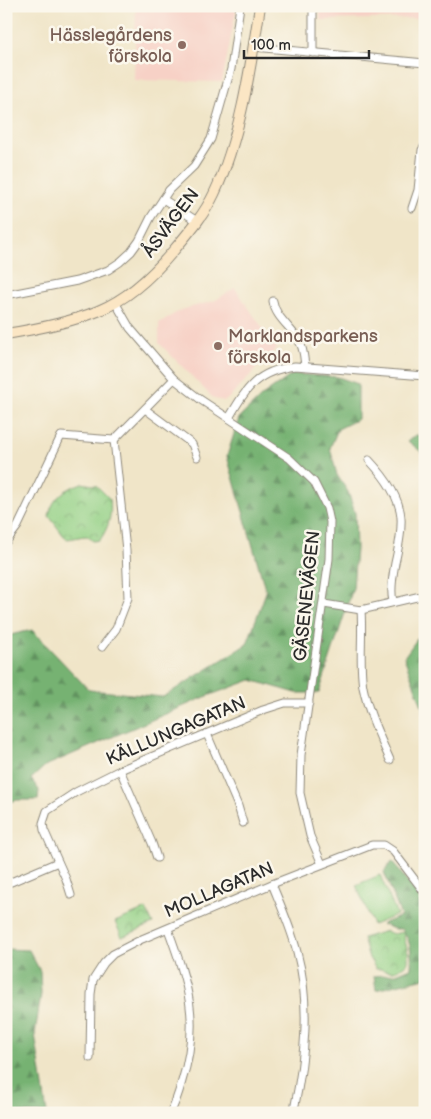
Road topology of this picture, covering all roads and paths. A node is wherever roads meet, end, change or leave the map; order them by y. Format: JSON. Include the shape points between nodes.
{"nodes":[{"id":1,"x":240,"y":6,"type":"edge"},
{"id":2,"x":260,"y":6,"type":"edge"},
{"id":3,"x":313,"y":6,"type":"edge"},
{"id":4,"x":254,"y":47,"type":"junction"},
{"id":5,"x":313,"y":53,"type":"junction"},
{"id":6,"x":425,"y":63,"type":"edge"},
{"id":7,"x":425,"y":146,"type":"edge"},
{"id":8,"x":163,"y":199,"type":"junction"},
{"id":9,"x":412,"y":208,"type":"dead end"},
{"id":10,"x":197,"y":221,"type":"junction"},
{"id":11,"x":6,"y":295,"type":"edge"},
{"id":12,"x":273,"y":301,"type":"dead end"},
{"id":13,"x":115,"y":302,"type":"junction"},
{"id":14,"x":6,"y":334,"type":"edge"},
{"id":15,"x":304,"y":366,"type":"junction"},
{"id":16,"x":425,"y":376,"type":"edge"},
{"id":17,"x":174,"y":379,"type":"junction"},
{"id":18,"x":145,"y":409,"type":"junction"},
{"id":19,"x":229,"y":418,"type":"junction"},
{"id":20,"x":114,"y":440,"type":"junction"},
{"id":21,"x":197,"y":458,"type":"dead end"},
{"id":22,"x":369,"y":460,"type":"dead end"},
{"id":23,"x":6,"y":542,"type":"edge"},
{"id":24,"x":425,"y":595,"type":"edge"},
{"id":25,"x":393,"y":601,"type":"junction"},
{"id":26,"x":324,"y":604,"type":"junction"},
{"id":27,"x":361,"y":610,"type":"junction"},
{"id":28,"x":102,"y":647,"type":"dead end"},
{"id":29,"x":309,"y":702,"type":"junction"},
{"id":30,"x":207,"y":734,"type":"junction"},
{"id":31,"x":390,"y":760,"type":"dead end"},
{"id":32,"x":120,"y":770,"type":"junction"},
{"id":33,"x":243,"y":823,"type":"dead end"},
{"id":34,"x":157,"y":858,"type":"dead end"},
{"id":35,"x":58,"y":862,"type":"junction"},
{"id":36,"x":322,"y":864,"type":"junction"},
{"id":37,"x":11,"y":882,"type":"dead end"},
{"id":38,"x":272,"y":884,"type":"junction"},
{"id":39,"x":425,"y":893,"type":"edge"},
{"id":40,"x":71,"y":895,"type":"dead end"},
{"id":41,"x":168,"y":929,"type":"junction"},
{"id":42,"x":90,"y":1058,"type":"dead end"},
{"id":43,"x":294,"y":1110,"type":"dead end"},
{"id":44,"x":170,"y":1113,"type":"edge"}],
"edges":[{"from":1,"to":8,"type":"street","via":[[231,69],[211,139],[194,166]]},
{"from":2,"to":4,"type":"street","name":"ÅSVÄGEN"},
{"from":3,"to":5,"type":"street"},
{"from":4,"to":5,"type":"street"},
{"from":4,"to":10,"type":"street","name":"ÅSVÄGEN","via":[[240,116],[225,166],[215,193]]},
{"from":5,"to":6,"type":"street"},
{"from":7,"to":9,"type":"street"},
{"from":8,"to":10,"type":"street"},
{"from":8,"to":11,"type":"street","via":[[135,247],[108,270],[77,281]]},
{"from":10,"to":13,"type":"street","name":"ÅSVÄGEN","via":[[156,271]]},
{"from":12,"to":15,"type":"street","via":[[274,308],[300,343]]},
{"from":13,"to":14,"type":"street","name":"ÅSVÄGEN","via":[[87,315]]},
{"from":13,"to":17,"type":"street","name":"GÄSENEVÄGEN","via":[[130,328]]},
{"from":15,"to":16,"type":"street"},
{"from":15,"to":19,"type":"street","via":[[275,369],[257,379]]},
{"from":17,"to":18,"type":"street"},
{"from":17,"to":19,"type":"street","name":"GÄSENEVÄGEN"},
{"from":18,"to":20,"type":"street"},
{"from":18,"to":21,"type":"street","via":[[192,444]]},
{"from":19,"to":26,"type":"street","name":"GÄSENEVÄGEN","via":[[288,458],[314,482],[320,493],[330,522],[331,542]]},
{"from":20,"to":23,"type":"street","via":[[61,436],[18,526]]},
{"from":20,"to":28,"type":"street","via":[[128,598],[116,629]]},
{"from":22,"to":25,"type":"street","via":[[396,498],[402,522]]},
{"from":24,"to":25,"type":"street"},
{"from":25,"to":27,"type":"street"},
{"from":26,"to":27,"type":"street"},
{"from":26,"to":29,"type":"street","name":"GÄSENEVÄGEN"},
{"from":27,"to":31,"type":"street","via":[[363,688]]},
{"from":29,"to":30,"type":"street","name":"KÄLLUNGAGATAN","via":[[275,706]]},
{"from":29,"to":36,"type":"street","name":"GÄSENEVÄGEN","via":[[301,754],[300,793],[310,836]]},
{"from":30,"to":32,"type":"street","name":"KÄLLUNGAGATAN"},
{"from":30,"to":33,"type":"street"},
{"from":32,"to":34,"type":"street"},
{"from":32,"to":35,"type":"street","name":"KÄLLUNGAGATAN","via":[[47,810],[44,830]]},
{"from":35,"to":37,"type":"street"},
{"from":35,"to":40,"type":"street"},
{"from":36,"to":38,"type":"street","name":"MOLLAGATAN"},
{"from":36,"to":39,"type":"street","name":"MOLLAGATAN","via":[[363,847],[384,846],[393,851]]},
{"from":38,"to":41,"type":"street","name":"MOLLAGATAN"},
{"from":38,"to":43,"type":"street","via":[[294,943],[304,990],[304,1042]]},
{"from":41,"to":42,"type":"street","name":"MOLLAGATAN","via":[[113,954],[97,971],[91,994]]},
{"from":41,"to":44,"type":"street","via":[[183,969],[193,1027],[188,1062]]}]}
